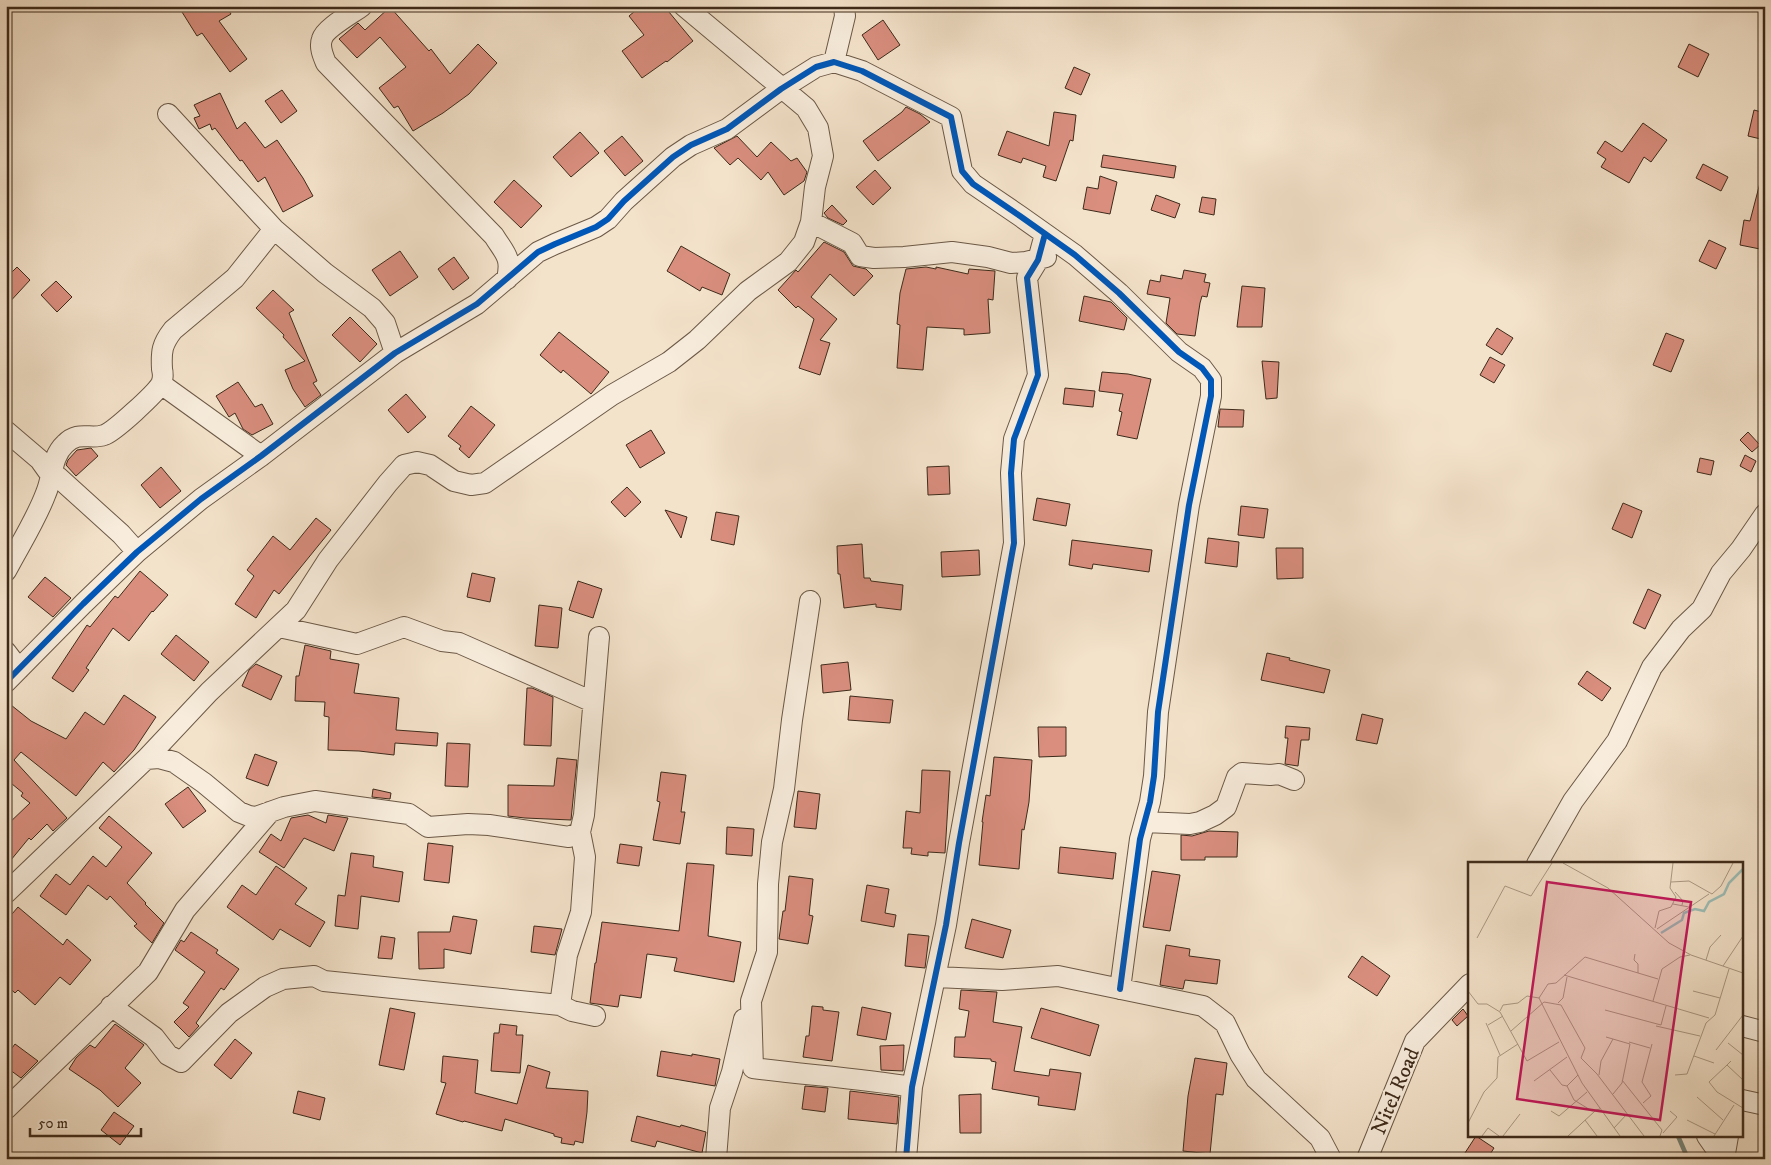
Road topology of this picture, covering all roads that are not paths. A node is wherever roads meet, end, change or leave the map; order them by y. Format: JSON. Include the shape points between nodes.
{"nodes":[{"id":1,"x":362,"y":6,"type":"edge"},
{"id":2,"x":684,"y":6,"type":"edge"},
{"id":3,"x":844,"y":6,"type":"edge"},
{"id":4,"x":834,"y":62,"type":"junction"},
{"id":5,"x":781,"y":89,"type":"junction"},
{"id":6,"x":168,"y":114,"type":"dead end"},
{"id":7,"x":811,"y":222,"type":"junction"},
{"id":8,"x":274,"y":229,"type":"junction"},
{"id":9,"x":1045,"y":234,"type":"junction"},
{"id":10,"x":1075,"y":255,"type":"junction"},
{"id":11,"x":1038,"y":260,"type":"junction"},
{"id":12,"x":507,"y":278,"type":"junction"},
{"id":13,"x":395,"y":353,"type":"junction"},
{"id":14,"x":161,"y":384,"type":"junction"},
{"id":15,"x":6,"y":431,"type":"edge"},
{"id":16,"x":261,"y":456,"type":"junction"},
{"id":17,"x":50,"y":474,"type":"junction"},
{"id":18,"x":1765,"y":514,"type":"edge"},
{"id":19,"x":138,"y":552,"type":"junction"},
{"id":20,"x":6,"y":571,"type":"edge"},
{"id":21,"x":810,"y":601,"type":"dead end"},
{"id":22,"x":280,"y":627,"type":"junction"},
{"id":23,"x":599,"y":637,"type":"dead end"},
{"id":24,"x":6,"y":652,"type":"edge"},
{"id":25,"x":13,"y":676,"type":"edge"},
{"id":26,"x":594,"y":702,"type":"junction"},
{"id":27,"x":146,"y":759,"type":"junction"},
{"id":28,"x":1294,"y":780,"type":"dead end"},
{"id":29,"x":270,"y":812,"type":"junction"},
{"id":30,"x":1145,"y":822,"type":"junction"},
{"id":31,"x":580,"y":832,"type":"junction"},
{"id":32,"x":1538,"y":862,"type":"edge"},
{"id":33,"x":6,"y":893,"type":"edge"},
{"id":34,"x":767,"y":952,"type":"junction"},
{"id":35,"x":936,"y":977,"type":"junction"},
{"id":36,"x":1468,"y":986,"type":"edge"},
{"id":37,"x":1120,"y":989,"type":"junction"},
{"id":38,"x":560,"y":1005,"type":"junction"},
{"id":39,"x":111,"y":1006,"type":"junction"},
{"id":40,"x":595,"y":1016,"type":"dead end"},
{"id":41,"x":1744,"y":1027,"type":"edge"},
{"id":42,"x":1765,"y":1032,"type":"edge"},
{"id":43,"x":912,"y":1087,"type":"junction"},
{"id":44,"x":1744,"y":1100,"type":"edge"},
{"id":45,"x":1765,"y":1105,"type":"edge"},
{"id":46,"x":6,"y":1109,"type":"edge"},
{"id":47,"x":1708,"y":1138,"type":"edge"},
{"id":48,"x":1728,"y":1138,"type":"edge"},
{"id":49,"x":716,"y":1159,"type":"edge"},
{"id":50,"x":906,"y":1159,"type":"edge"},
{"id":51,"x":1331,"y":1159,"type":"edge"},
{"id":52,"x":1367,"y":1159,"type":"edge"},
{"id":53,"x":1724,"y":1159,"type":"edge"}],
"edges":[{"from":1,"to":12,"type":"street","via":[[325,32],[321,40],[326,63],[494,236],[510,265]]},
{"from":2,"to":5,"type":"street"},
{"from":3,"to":4,"type":"street","via":[[846,16]]},
{"from":4,"to":5,"type":"street","via":[[816,67]]},
{"from":4,"to":9,"type":"street","via":[[862,72],[951,117],[962,171],[973,184]]},
{"from":5,"to":7,"type":"street","via":[[806,108],[818,128],[823,156]]},
{"from":5,"to":12,"type":"street","via":[[727,129],[673,158],[608,219],[538,252]]},
{"from":6,"to":8,"type":"street"},
{"from":7,"to":11,"type":"street","via":[[852,243],[860,256],[904,257],[952,252],[1011,263]]},
{"from":7,"to":22,"type":"street","via":[[804,242],[788,262],[748,291],[690,346],[669,362],[612,394],[485,483],[470,485],[454,481],[417,462],[404,465],[328,560],[296,610]]},
{"from":8,"to":13,"type":"street","via":[[372,308],[385,323]]},
{"from":8,"to":14,"type":"street","via":[[235,278],[165,340],[161,353]]},
{"from":9,"to":10,"type":"street"},
{"from":9,"to":11,"type":"street"},
{"from":10,"to":11,"type":"street","via":[[1063,253]]},
{"from":10,"to":30,"type":"street","via":[[1179,352],[1202,368],[1211,380],[1211,396],[1189,505],[1158,712],[1154,776]]},
{"from":11,"to":35,"type":"street","via":[[1027,278],[1038,375],[1014,439],[1011,473],[1014,543]]},
{"from":12,"to":13,"type":"street","via":[[478,304]]},
{"from":13,"to":16,"type":"street"},
{"from":14,"to":16,"type":"street"},
{"from":14,"to":17,"type":"street","via":[[126,420],[106,435],[83,435],[64,444],[56,455]]},
{"from":15,"to":17,"type":"street","via":[[40,460]]},
{"from":16,"to":19,"type":"street"},
{"from":17,"to":19,"type":"street","via":[[58,477]]},
{"from":17,"to":20,"type":"street","via":[[47,492]]},
{"from":18,"to":32,"type":"street","via":[[1721,573],[1702,609],[1680,630],[1652,666],[1617,742],[1573,801]]},
{"from":19,"to":25,"type":"street"},
{"from":21,"to":34,"type":"street","via":[[784,789],[772,842]]},
{"from":22,"to":26,"type":"street","via":[[357,644],[404,627],[442,641],[459,642]]},
{"from":22,"to":27,"type":"street","via":[[209,692]]},
{"from":23,"to":26,"type":"street"},
{"from":24,"to":25,"type":"street"},
{"from":26,"to":31,"type":"street"},
{"from":27,"to":29,"type":"street","via":[[174,762],[249,816]]},
{"from":27,"to":33,"type":"street"},
{"from":28,"to":30,"type":"street","via":[[1279,774],[1242,773],[1237,776],[1226,807],[1200,822]]},
{"from":29,"to":31,"type":"street","via":[[315,801],[409,814],[428,827],[489,825],[569,837]]},
{"from":29,"to":39,"type":"street","via":[[185,910],[148,972]]},
{"from":30,"to":37,"type":"street","via":[[1132,888]]},
{"from":31,"to":38,"type":"street","via":[[585,857],[581,912],[567,955]]},
{"from":34,"to":43,"type":"street","via":[[752,1001],[753,1068]]},
{"from":34,"to":49,"type":"street","via":[[756,957],[753,967],[732,1072],[720,1108]]},
{"from":35,"to":37,"type":"street","via":[[1002,980],[1058,976]]},
{"from":35,"to":43,"type":"street"},
{"from":36,"to":52,"type":"street","name":"Nitel Road","via":[[1415,1040]]},
{"from":37,"to":51,"type":"street","via":[[1203,1006],[1225,1023],[1256,1079],[1320,1138]]},
{"from":38,"to":39,"type":"street","via":[[324,981],[314,976],[283,979],[265,987],[229,1013],[181,1062],[168,1055],[154,1037]]},
{"from":38,"to":40,"type":"street"},
{"from":39,"to":46,"type":"street"},
{"from":41,"to":42,"type":"street"},
{"from":43,"to":50,"type":"street"},
{"from":44,"to":45,"type":"street"},
{"from":47,"to":53,"type":"street"},
{"from":48,"to":53,"type":"street"}]}
